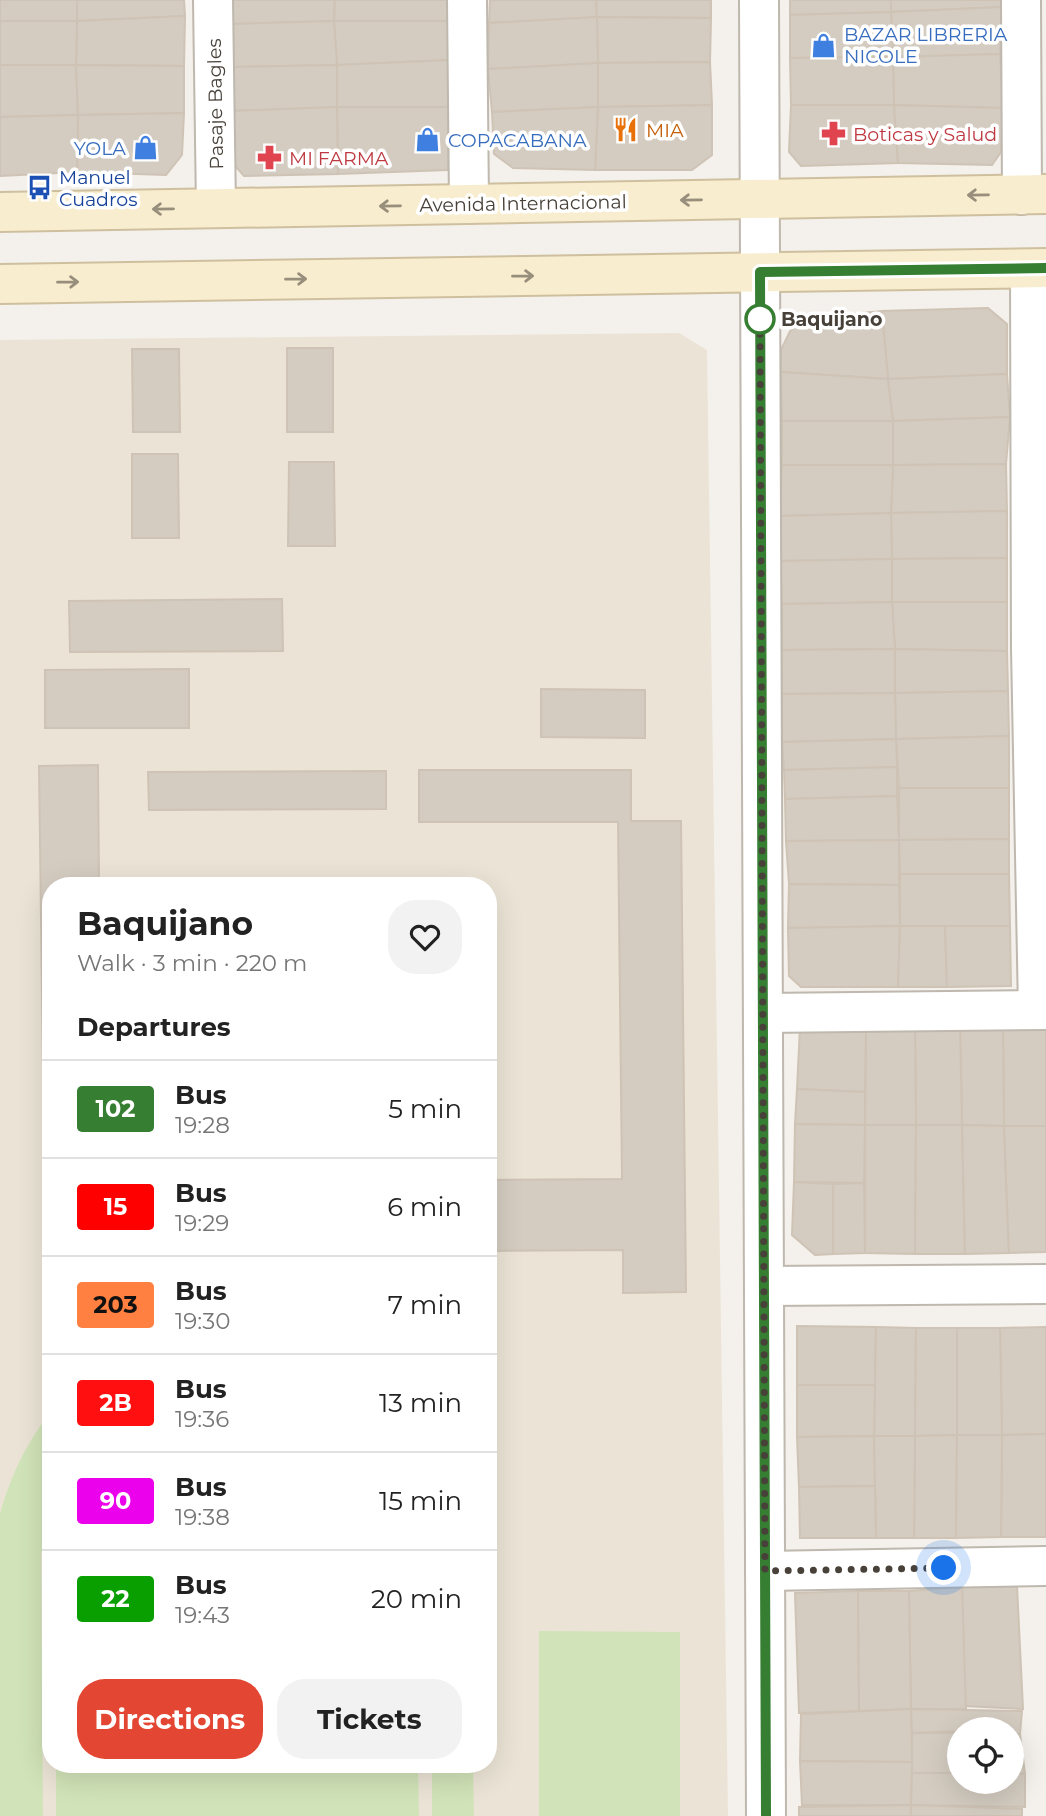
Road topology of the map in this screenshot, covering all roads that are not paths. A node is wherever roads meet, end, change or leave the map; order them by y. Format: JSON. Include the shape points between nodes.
{"nodes":[{"id":1,"x":213,"y":0,"type":"edge"},
{"id":2,"x":467,"y":0,"type":"edge"},
{"id":3,"x":759,"y":0,"type":"edge"},
{"id":4,"x":1020,"y":0,"type":"edge"},
{"id":5,"x":1034,"y":194,"type":"edge"},
{"id":6,"x":759,"y":199,"type":"junction"},
{"id":7,"x":469,"y":204,"type":"junction"},
{"id":8,"x":216,"y":208,"type":"junction"},
{"id":9,"x":0,"y":212,"type":"edge"},
{"id":10,"x":1038,"y":268,"type":"edge"},
{"id":11,"x":760,"y":272,"type":"junction"},
{"id":12,"x":0,"y":284,"type":"edge"},
{"id":13,"x":1039,"y":648,"type":"edge"},
{"id":14,"x":1042,"y":1010,"type":"edge"},
{"id":15,"x":763,"y":1013,"type":"junction"},
{"id":16,"x":1046,"y":1284,"type":"edge"},
{"id":17,"x":764,"y":1286,"type":"junction"},
{"id":18,"x":1046,"y":1566,"type":"edge"},
{"id":19,"x":765,"y":1571,"type":"junction"},
{"id":20,"x":766,"y":1816,"type":"edge"}],
"edges":[{"from":1,"to":8,"type":"street","name":"Pasaje Bagles"},
{"from":2,"to":7,"type":"street"},
{"from":3,"to":6,"type":"street"},
{"from":4,"to":5,"type":"street"},
{"from":5,"to":6,"type":"main road","name":"Avenida Internacional","one_way":true},
{"from":6,"to":7,"type":"main road","name":"Avenida Internacional","one_way":true},
{"from":6,"to":11,"type":"street"},
{"from":7,"to":8,"type":"main road","name":"Avenida Internacional","one_way":true},
{"from":8,"to":9,"type":"main road","name":"Avenida Internacional","one_way":true},
{"from":10,"to":11,"type":"main road"},
{"from":10,"to":13,"type":"street"},
{"from":12,"to":11,"type":"main road","one_way":true},
{"from":11,"to":15,"type":"street"},
{"from":13,"to":14,"type":"street"},
{"from":14,"to":15,"type":"street"},
{"from":15,"to":17,"type":"street"},
{"from":16,"to":17,"type":"street"},
{"from":17,"to":19,"type":"street"},
{"from":18,"to":19,"type":"street"},
{"from":19,"to":20,"type":"street"}]}
